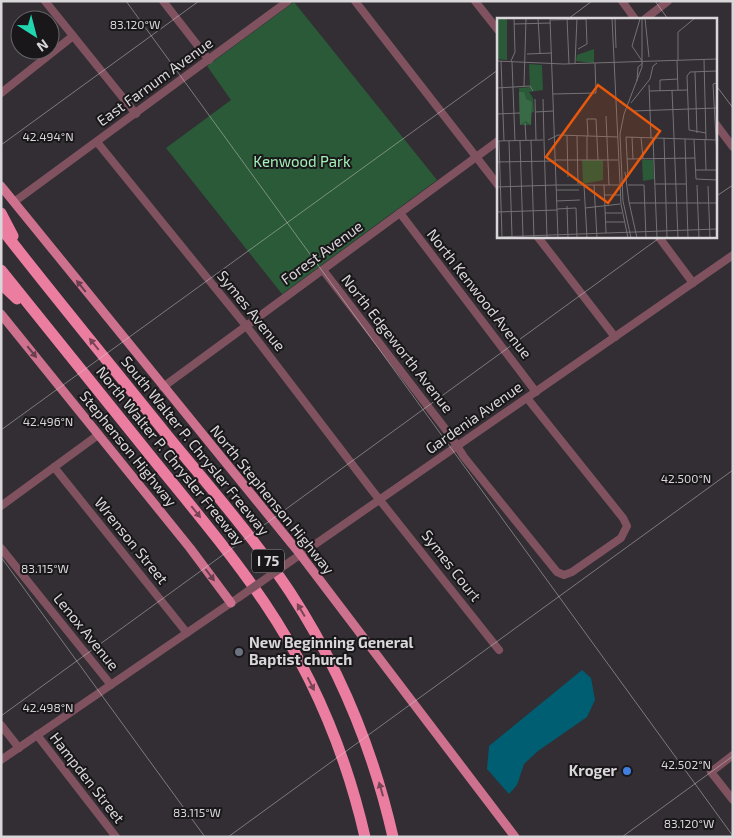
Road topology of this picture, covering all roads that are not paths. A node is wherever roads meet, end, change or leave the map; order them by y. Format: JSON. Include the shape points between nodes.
{"nodes":[{"id":1,"x":45,"y":1,"type":"edge"},
{"id":2,"x":162,"y":1,"type":"edge"},
{"id":3,"x":355,"y":1,"type":"edge"},
{"id":4,"x":475,"y":1,"type":"edge"},
{"id":5,"x":622,"y":1,"type":"edge"},
{"id":6,"x":668,"y":1,"type":"edge"},
{"id":7,"x":285,"y":2,"type":"edge"},
{"id":8,"x":634,"y":18,"type":"edge"},
{"id":9,"x":646,"y":18,"type":"edge"},
{"id":10,"x":497,"y":29,"type":"edge"},
{"id":11,"x":73,"y":36,"type":"junction"},
{"id":12,"x":209,"y":60,"type":"junction"},
{"id":13,"x":1,"y":93,"type":"edge"},
{"id":14,"x":136,"y":114,"type":"junction"},
{"id":15,"x":716,"y":125,"type":"edge"},
{"id":16,"x":96,"y":142,"type":"junction"},
{"id":17,"x":497,"y":142,"type":"edge"},
{"id":18,"x":733,"y":147,"type":"edge"},
{"id":19,"x":476,"y":157,"type":"junction"},
{"id":20,"x":497,"y":184,"type":"edge"},
{"id":21,"x":1,"y":186,"type":"edge"},
{"id":22,"x":14,"y":202,"type":"junction"},
{"id":23,"x":1,"y":213,"type":"edge"},
{"id":24,"x":400,"y":213,"type":"junction"},
{"id":25,"x":1,"y":228,"type":"edge"},
{"id":26,"x":539,"y":238,"type":"edge"},
{"id":27,"x":659,"y":238,"type":"edge"},
{"id":28,"x":21,"y":253,"type":"junction"},
{"id":29,"x":733,"y":255,"type":"edge"},
{"id":30,"x":1,"y":270,"type":"edge"},
{"id":31,"x":323,"y":270,"type":"junction"},
{"id":32,"x":693,"y":283,"type":"junction"},
{"id":33,"x":1,"y":284,"type":"edge"},
{"id":34,"x":1,"y":314,"type":"edge"},
{"id":35,"x":44,"y":324,"type":"junction"},
{"id":36,"x":246,"y":326,"type":"junction"},
{"id":37,"x":615,"y":337,"type":"junction"},
{"id":38,"x":163,"y":387,"type":"junction"},
{"id":39,"x":536,"y":392,"type":"junction"},
{"id":40,"x":527,"y":398,"type":"junction"},
{"id":41,"x":98,"y":435,"type":"junction"},
{"id":42,"x":458,"y":446,"type":"junction"},
{"id":43,"x":54,"y":467,"type":"junction"},
{"id":44,"x":380,"y":500,"type":"junction"},
{"id":45,"x":1,"y":506,"type":"edge"},
{"id":46,"x":1,"y":548,"type":"edge"},
{"id":47,"x":300,"y":554,"type":"junction"},
{"id":48,"x":235,"y":600,"type":"junction"},
{"id":49,"x":187,"y":633,"type":"junction"},
{"id":50,"x":499,"y":650,"type":"dead end"},
{"id":51,"x":111,"y":685,"type":"junction"},
{"id":52,"x":1,"y":725,"type":"edge"},
{"id":53,"x":37,"y":736,"type":"junction"},
{"id":54,"x":19,"y":748,"type":"junction"},
{"id":55,"x":733,"y":755,"type":"edge"},
{"id":56,"x":1,"y":760,"type":"edge"},
{"id":57,"x":733,"y":800,"type":"edge"},
{"id":58,"x":116,"y":837,"type":"edge"},
{"id":59,"x":366,"y":837,"type":"edge"},
{"id":60,"x":393,"y":837,"type":"edge"},
{"id":61,"x":516,"y":837,"type":"edge"}],
"edges":[{"from":1,"to":11,"type":"street"},
{"from":2,"to":12,"type":"street"},
{"from":3,"to":19,"type":"street"},
{"from":4,"to":10,"type":"street"},
{"from":5,"to":8,"type":"street"},
{"from":6,"to":9,"type":"street"},
{"from":7,"to":12,"type":"street","name":"East Farnum Avenue"},
{"from":11,"to":13,"type":"street"},
{"from":11,"to":14,"type":"street"},
{"from":12,"to":14,"type":"street","name":"East Farnum Avenue"},
{"from":14,"to":16,"type":"street","name":"East Farnum Avenue"},
{"from":15,"to":18,"type":"street"},
{"from":16,"to":22,"type":"street","name":"East Farnum Avenue"},
{"from":16,"to":36,"type":"street","name":"Symes Avenue"},
{"from":17,"to":19,"type":"street","name":"Forest Avenue"},
{"from":19,"to":20,"type":"street"},
{"from":19,"to":24,"type":"street","name":"Forest Avenue"},
{"from":21,"to":22,"type":"main road","name":"North Stephenson Highway"},
{"from":38,"to":22,"type":"main road","name":"North Stephenson Highway","one_way":true},
{"from":23,"to":28,"type":"highway"},
{"from":24,"to":31,"type":"street","name":"Forest Avenue"},
{"from":24,"to":39,"type":"street","name":"North Kenwood Avenue"},
{"from":25,"to":28,"type":"highway","name":"South Walter P. Chrysler Freeway","number":"I 75"},
{"from":26,"to":37,"type":"street"},
{"from":27,"to":32,"type":"street"},
{"from":60,"to":28,"type":"highway","name":"South Walter P. Chrysler Freeway","number":"I 75","one_way":true,"via":[[375,768],[353,709],[325,652],[289,591],[240,525]]},
{"from":29,"to":32,"type":"street","name":"Gardenia Avenue"},
{"from":30,"to":35,"type":"highway","name":"North Walter P. Chrysler Freeway","number":"I 75"},
{"from":31,"to":36,"type":"street","name":"Forest Avenue"},
{"from":31,"to":42,"type":"street","name":"North Edgeworth Avenue"},
{"from":32,"to":37,"type":"street","name":"Gardenia Avenue"},
{"from":33,"to":35,"type":"highway"},
{"from":34,"to":41,"type":"main road","name":"Stephenson Highway","one_way":true},
{"from":35,"to":59,"type":"highway","name":"North Walter P. Chrysler Freeway","number":"I 75","one_way":true,"via":[[223,546],[265,604],[301,664],[325,715],[351,782]]},
{"from":36,"to":38,"type":"street","name":"Forest Avenue"},
{"from":36,"to":44,"type":"street","name":"Symes Avenue"},
{"from":37,"to":39,"type":"street","name":"Gardenia Avenue"},
{"from":38,"to":47,"type":"main road","name":"North Stephenson Highway"},
{"from":39,"to":40,"type":"street","name":"Gardenia Avenue"},
{"from":40,"to":42,"type":"street","name":"Gardenia Avenue"},
{"from":40,"to":42,"type":"street","name":"North Edgeworth Avenue","via":[[623,518],[627,526],[621,538],[572,572],[562,575]]},
{"from":41,"to":43,"type":"street"},
{"from":41,"to":48,"type":"main road","name":"Stephenson Highway","one_way":true},
{"from":42,"to":44,"type":"street","name":"Gardenia Avenue"},
{"from":43,"to":45,"type":"street"},
{"from":43,"to":49,"type":"street","name":"Wrenson Street"},
{"from":44,"to":47,"type":"street","name":"Gardenia Avenue"},
{"from":44,"to":50,"type":"street","name":"Symes Court"},
{"from":46,"to":51,"type":"street","name":"Lenox Avenue"},
{"from":47,"to":48,"type":"street","name":"Gardenia Avenue","bridge":true},
{"from":47,"to":61,"type":"main road","name":"North Stephenson Highway"},
{"from":48,"to":49,"type":"street","name":"Gardenia Avenue"},
{"from":49,"to":51,"type":"street","name":"Gardenia Avenue"},
{"from":51,"to":53,"type":"street","name":"Gardenia Avenue"},
{"from":52,"to":54,"type":"street"},
{"from":53,"to":54,"type":"street","name":"Gardenia Avenue"},
{"from":53,"to":58,"type":"street","name":"Hampden Street"},
{"from":54,"to":56,"type":"street","name":"Gardenia Avenue"},
{"from":55,"to":57,"type":"street","via":[[711,772]]}]}
